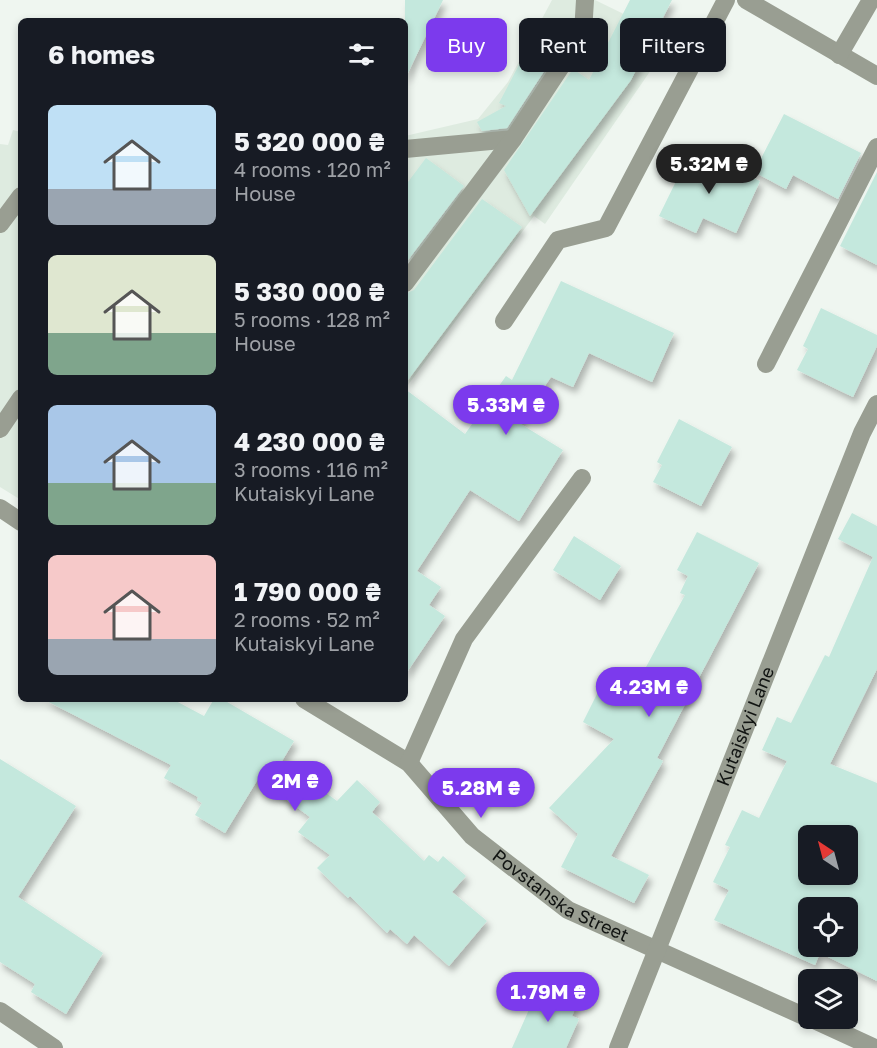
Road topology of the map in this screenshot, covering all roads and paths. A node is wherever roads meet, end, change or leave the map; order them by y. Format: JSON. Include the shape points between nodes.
{"nodes":[{"id":1,"x":585,"y":0,"type":"edge"},
{"id":2,"x":726,"y":0,"type":"edge"},
{"id":3,"x":746,"y":0,"type":"edge"},
{"id":4,"x":871,"y":0,"type":"edge"},
{"id":5,"x":839,"y":54,"type":"junction"},
{"id":6,"x":877,"y":76,"type":"edge"},
{"id":7,"x":513,"y":139,"type":"junction"},
{"id":8,"x":877,"y":147,"type":"edge"},
{"id":9,"x":408,"y":149,"type":"edge"},
{"id":10,"x":18,"y":200,"type":"edge"},
{"id":11,"x":0,"y":224,"type":"edge"},
{"id":12,"x":408,"y":279,"type":"edge"},
{"id":13,"x":504,"y":321,"type":"dead end"},
{"id":14,"x":766,"y":364,"type":"dead end"},
{"id":15,"x":18,"y":402,"type":"edge"},
{"id":16,"x":877,"y":404,"type":"edge"},
{"id":17,"x":0,"y":429,"type":"edge"},
{"id":18,"x":582,"y":478,"type":"dead end"},
{"id":19,"x":0,"y":508,"type":"edge"},
{"id":20,"x":18,"y":520,"type":"edge"},
{"id":21,"x":309,"y":702,"type":"edge"},
{"id":22,"x":409,"y":763,"type":"junction"},
{"id":23,"x":657,"y":951,"type":"junction"},
{"id":24,"x":0,"y":1011,"type":"edge"},
{"id":25,"x":798,"y":1013,"type":"edge"},
{"id":26,"x":833,"y":1029,"type":"edge"},
{"id":27,"x":54,"y":1048,"type":"edge"},
{"id":28,"x":618,"y":1048,"type":"edge"},
{"id":29,"x":875,"y":1048,"type":"edge"}],
"edges":[{"from":1,"to":7,"type":"street","via":[[583,33]]},
{"from":2,"to":13,"type":"street","via":[[606,228],[558,240]]},
{"from":3,"to":5,"type":"street"},
{"from":4,"to":5,"type":"street"},
{"from":5,"to":6,"type":"street"},
{"from":7,"to":9,"type":"street"},
{"from":7,"to":12,"type":"street"},
{"from":8,"to":14,"type":"street"},
{"from":10,"to":11,"type":"street"},
{"from":15,"to":17,"type":"street"},
{"from":16,"to":23,"type":"street","name":"Kutaiskyi Lane","via":[[862,433]]},
{"from":18,"to":22,"type":"street","via":[[464,639]]},
{"from":19,"to":20,"type":"street"},
{"from":21,"to":22,"type":"street","name":"Povstanska Street"},
{"from":22,"to":23,"type":"street","name":"Povstanska Street","via":[[472,836],[568,910]]},
{"from":23,"to":25,"type":"street","name":"Povstanska Street"},
{"from":23,"to":28,"type":"street","name":"Kutaiskyi Lane"},
{"from":24,"to":27,"type":"street"},
{"from":26,"to":29,"type":"street","name":"Povstanska Street"}]}
